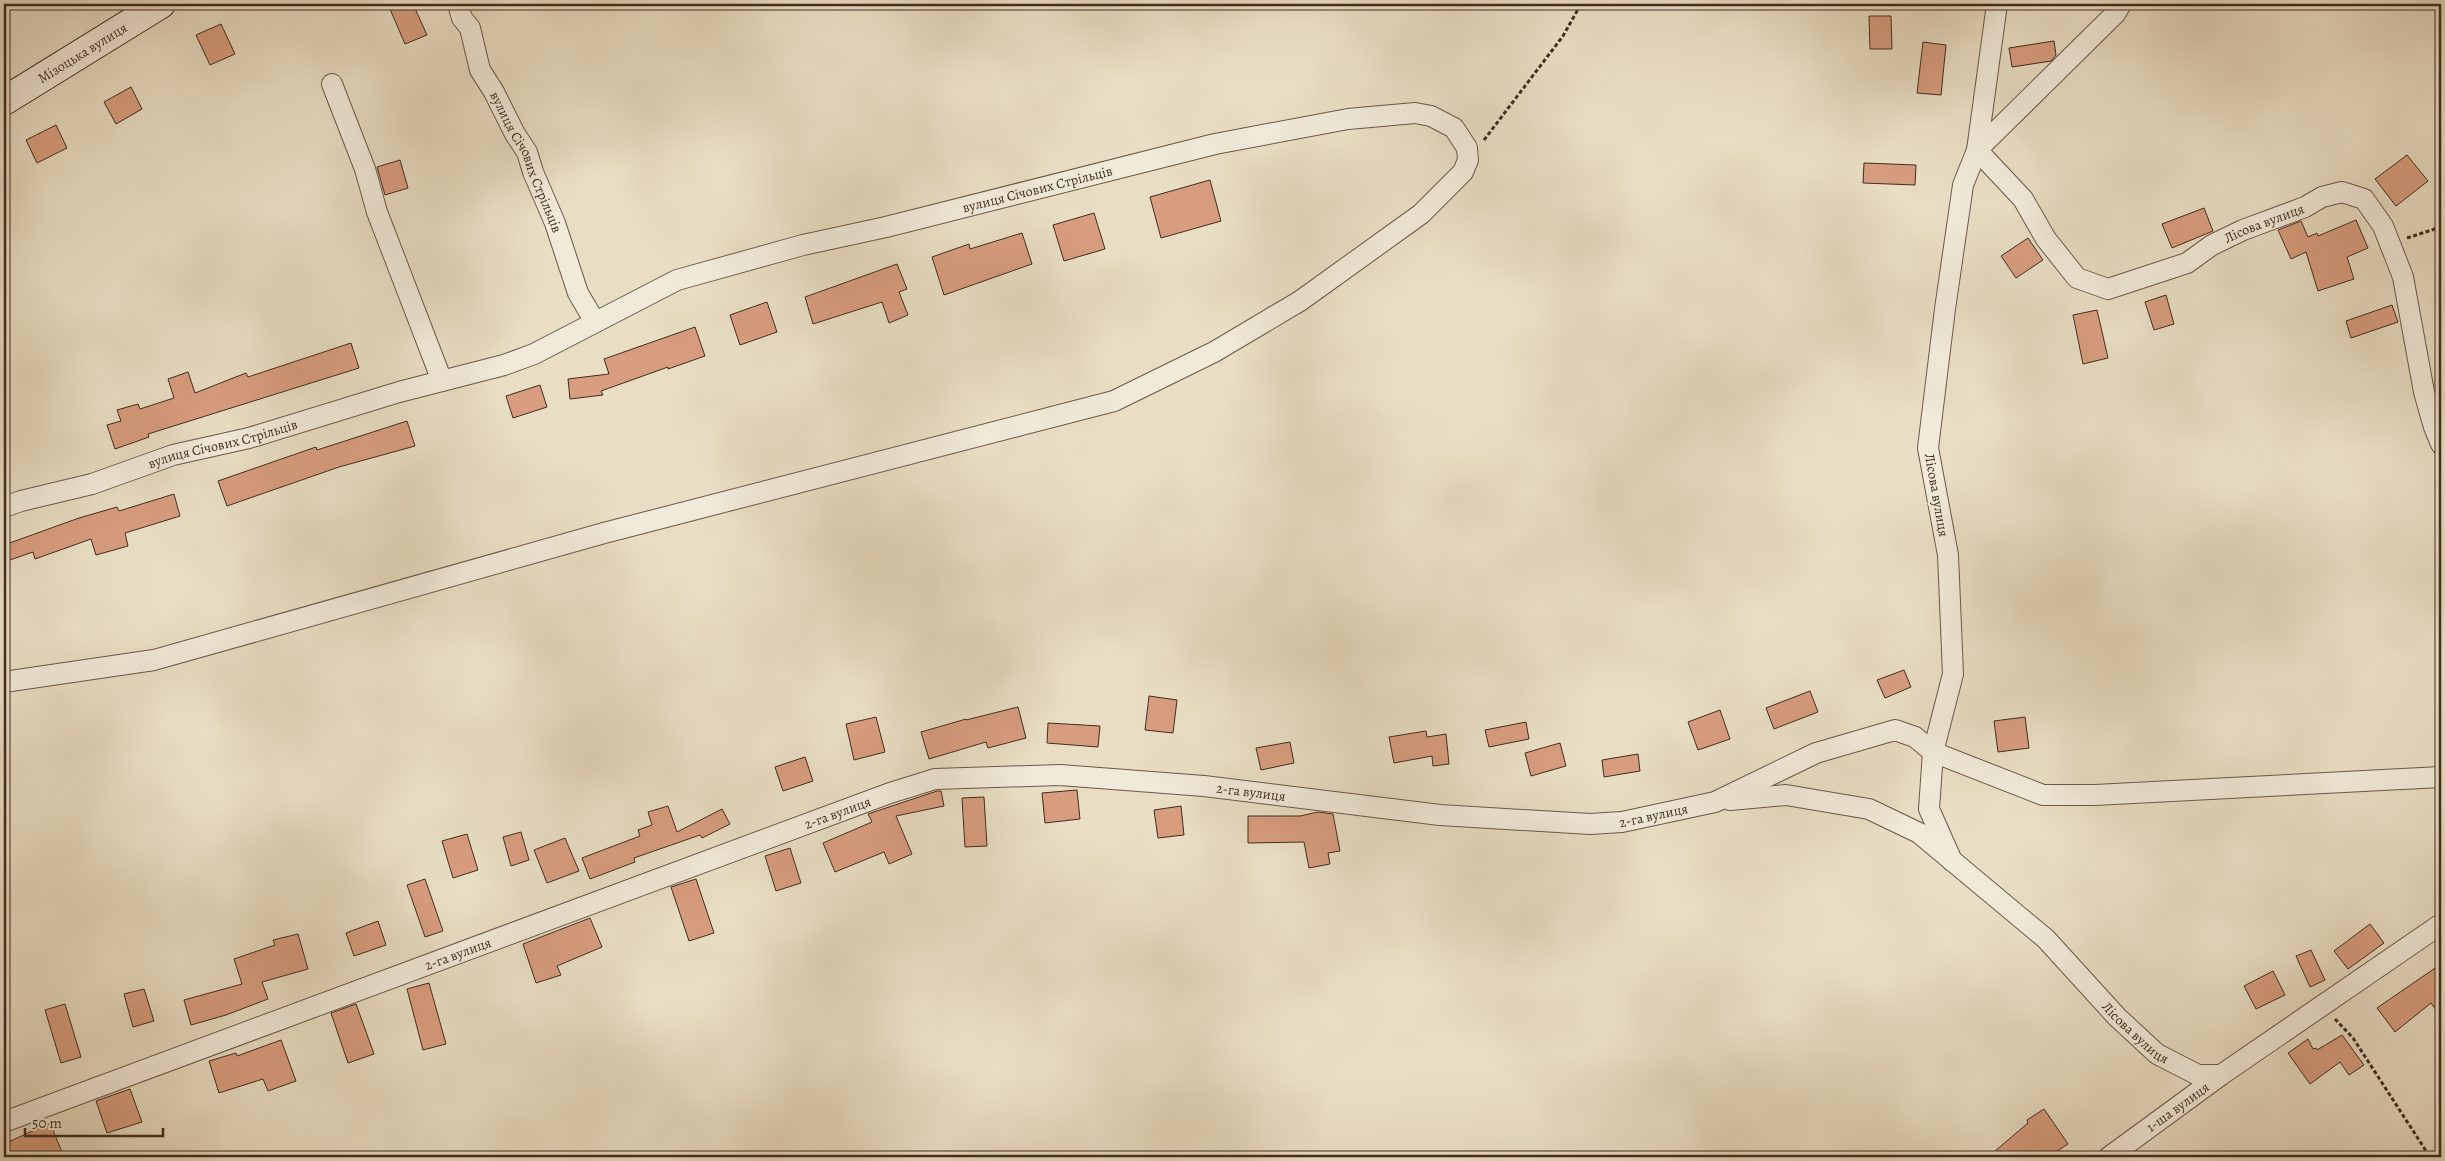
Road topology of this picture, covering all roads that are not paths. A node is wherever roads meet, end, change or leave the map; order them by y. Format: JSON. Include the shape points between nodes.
{"nodes":[{"id":1,"x":161,"y":4,"type":"edge"},
{"id":2,"x":458,"y":4,"type":"edge"},
{"id":3,"x":1997,"y":4,"type":"edge"},
{"id":4,"x":2122,"y":4,"type":"edge"},
{"id":5,"x":332,"y":84,"type":"dead end"},
{"id":6,"x":4,"y":101,"type":"edge"},
{"id":7,"x":1978,"y":150,"type":"junction"},
{"id":8,"x":594,"y":322,"type":"junction"},
{"id":9,"x":442,"y":381,"type":"junction"},
{"id":10,"x":2441,"y":444,"type":"edge"},
{"id":11,"x":4,"y":507,"type":"edge"},
{"id":12,"x":4,"y":682,"type":"edge"},
{"id":13,"x":1933,"y":752,"type":"junction"},
{"id":14,"x":2441,"y":777,"type":"edge"},
{"id":15,"x":1715,"y":802,"type":"junction"},
{"id":16,"x":1952,"y":861,"type":"junction"},
{"id":17,"x":2441,"y":924,"type":"edge"},
{"id":18,"x":2221,"y":1075,"type":"junction"},
{"id":19,"x":4,"y":1122,"type":"edge"},
{"id":20,"x":2110,"y":1157,"type":"edge"}],
"edges":[{"from":1,"to":6,"type":"main road","name":"Мізоцька вулиця"},
{"from":2,"to":8,"type":"street","name":"вулиця Січових Стрільців","via":[[462,18],[470,28],[480,70],[527,152],[555,222],[578,293]]},
{"from":3,"to":7,"type":"street","name":"Лісова вулиця"},
{"from":4,"to":7,"type":"street","name":"Лісова вулиця"},
{"from":5,"to":9,"type":"street"},
{"from":7,"to":10,"type":"street","name":"Лісова вулиця","via":[[2023,199],[2046,238],[2077,278],[2108,289],[2187,263],[2212,245],[2322,197],[2342,192],[2364,199],[2382,226],[2402,277],[2424,392]]},
{"from":7,"to":13,"type":"street","name":"Лісова вулиця","via":[[1963,185],[1928,448],[1948,555],[1953,674]]},
{"from":8,"to":9,"type":"street","name":"вулиця Січових Стрільців","via":[[534,354]]},
{"from":8,"to":12,"type":"street","name":"вулиця Січових Стрільців","via":[[677,280],[803,245],[1198,149],[1308,127],[1416,113],[1431,116],[1454,128],[1467,148],[1468,160],[1463,172],[1421,214],[1300,301],[1214,352],[1114,401],[604,533],[154,660]]},
{"from":9,"to":11,"type":"street","name":"вулиця Січових Стрільців","via":[[248,438],[172,455],[92,484]]},
{"from":13,"to":14,"type":"street","via":[[2043,795]]},
{"from":13,"to":15,"type":"street","name":"2-га вулиця","via":[[1915,737],[1895,730],[1816,753]]},
{"from":13,"to":16,"type":"street","name":"Лісова вулиця","via":[[1928,809]]},
{"from":15,"to":16,"type":"street","name":"2-га вулиця","via":[[1786,795],[1869,809],[1919,833]]},
{"from":15,"to":19,"type":"street","name":"2-га вулиця","via":[[1622,822],[1590,824],[1440,815],[1204,786],[1060,775],[935,778]]},
{"from":16,"to":18,"type":"street","name":"Лісова вулиця","via":[[2046,939],[2117,1017],[2157,1054],[2198,1075]]},
{"from":17,"to":18,"type":"street"},
{"from":18,"to":20,"type":"street","name":"1-ша вулиця"}]}
